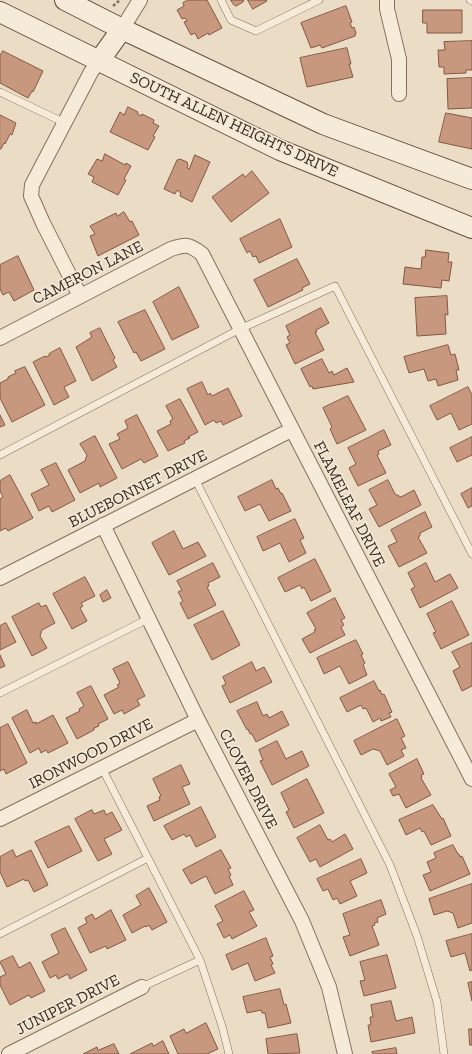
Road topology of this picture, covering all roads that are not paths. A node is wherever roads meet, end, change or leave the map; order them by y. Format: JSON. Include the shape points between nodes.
{"nodes":[{"id":1,"x":65,"y":0,"type":"edge"},
{"id":2,"x":140,"y":0,"type":"edge"},
{"id":3,"x":221,"y":0,"type":"edge"},
{"id":4,"x":319,"y":0,"type":"edge"},
{"id":5,"x":387,"y":0,"type":"edge"},
{"id":6,"x":0,"y":12,"type":"edge"},
{"id":7,"x":122,"y":29,"type":"junction"},
{"id":8,"x":100,"y":61,"type":"junction"},
{"id":9,"x":0,"y":92,"type":"edge"},
{"id":10,"x":399,"y":94,"type":"dead end"},
{"id":11,"x":65,"y":123,"type":"junction"},
{"id":12,"x":472,"y":179,"type":"edge"},
{"id":13,"x":472,"y":228,"type":"edge"},
{"id":14,"x":193,"y":247,"type":"joint"},
{"id":15,"x":80,"y":296,"type":"junction"},
{"id":16,"x":240,"y":329,"type":"junction"},
{"id":17,"x":0,"y":338,"type":"edge"},
{"id":18,"x":291,"y":430,"type":"junction"},
{"id":19,"x":0,"y":455,"type":"edge"},
{"id":20,"x":195,"y":479,"type":"junction"},
{"id":21,"x":103,"y":526,"type":"junction"},
{"id":22,"x":472,"y":554,"type":"edge"},
{"id":23,"x":0,"y":578,"type":"edge"},
{"id":24,"x":148,"y":619,"type":"junction"},
{"id":25,"x":0,"y":693,"type":"edge"},
{"id":26,"x":198,"y":720,"type":"junction"},
{"id":27,"x":102,"y":768,"type":"junction"},
{"id":28,"x":472,"y":779,"type":"edge"},
{"id":29,"x":0,"y":819,"type":"edge"},
{"id":30,"x":148,"y":858,"type":"junction"},
{"id":31,"x":0,"y":934,"type":"edge"},
{"id":32,"x":200,"y":960,"type":"junction"},
{"id":33,"x":142,"y":987,"type":"joint"},
{"id":34,"x":9,"y":1054,"type":"edge"},
{"id":35,"x":229,"y":1054,"type":"edge"},
{"id":36,"x":345,"y":1054,"type":"edge"},
{"id":37,"x":444,"y":1054,"type":"edge"}],
"edges":[{"from":1,"to":7,"type":"main road"},
{"from":2,"to":7,"type":"street"},
{"from":3,"to":4,"type":"lane","via":[[231,20],[256,31]]},
{"from":5,"to":10,"type":"street","via":[[399,59]]},
{"from":6,"to":8,"type":"main road","name":"SOUTH ALLEN HEIGHTS DRIVE"},
{"from":7,"to":8,"type":"main road"},
{"from":7,"to":12,"type":"main road","via":[[323,124]]},
{"from":8,"to":11,"type":"street","via":[[91,72]]},
{"from":8,"to":13,"type":"main road","name":"SOUTH ALLEN HEIGHTS DRIVE","via":[[280,150]]},
{"from":9,"to":11,"type":"lane"},
{"from":11,"to":15,"type":"street","via":[[32,185],[31,196]]},
{"from":14,"to":15,"type":"street","name":"CAMERON LANE","via":[[184,245],[171,249]]},
{"from":14,"to":16,"type":"street","name":"FLAMELEAF DRIVE","via":[[202,254]]},
{"from":15,"to":17,"type":"street","name":"CAMERON LANE"},
{"from":16,"to":18,"type":"street","name":"FLAMELEAF DRIVE"},
{"from":16,"to":19,"type":"lane"},
{"from":16,"to":22,"type":"lane","via":[[335,286]]},
{"from":18,"to":20,"type":"street","name":"BLUEBONNET DRIVE"},
{"from":18,"to":28,"type":"street","name":"FLAMELEAF DRIVE"},
{"from":20,"to":21,"type":"street","name":"BLUEBONNET DRIVE"},
{"from":20,"to":37,"type":"lane","via":[[390,865],[417,936],[437,1002]]},
{"from":21,"to":23,"type":"street","name":"BLUEBONNET DRIVE"},
{"from":21,"to":24,"type":"street","name":"CLOVER DRIVE"},
{"from":24,"to":25,"type":"lane"},
{"from":24,"to":26,"type":"street","name":"CLOVER DRIVE"},
{"from":26,"to":27,"type":"street","name":"IRONWOOD DRIVE"},
{"from":26,"to":36,"type":"street","name":"CLOVER DRIVE","via":[[302,921],[329,987]]},
{"from":27,"to":29,"type":"street","name":"IRONWOOD DRIVE"},
{"from":27,"to":30,"type":"lane"},
{"from":30,"to":31,"type":"lane"},
{"from":30,"to":32,"type":"lane"},
{"from":32,"to":33,"type":"lane"},
{"from":32,"to":35,"type":"lane"},
{"from":33,"to":34,"type":"street","name":"JUNIPER DRIVE"}]}
